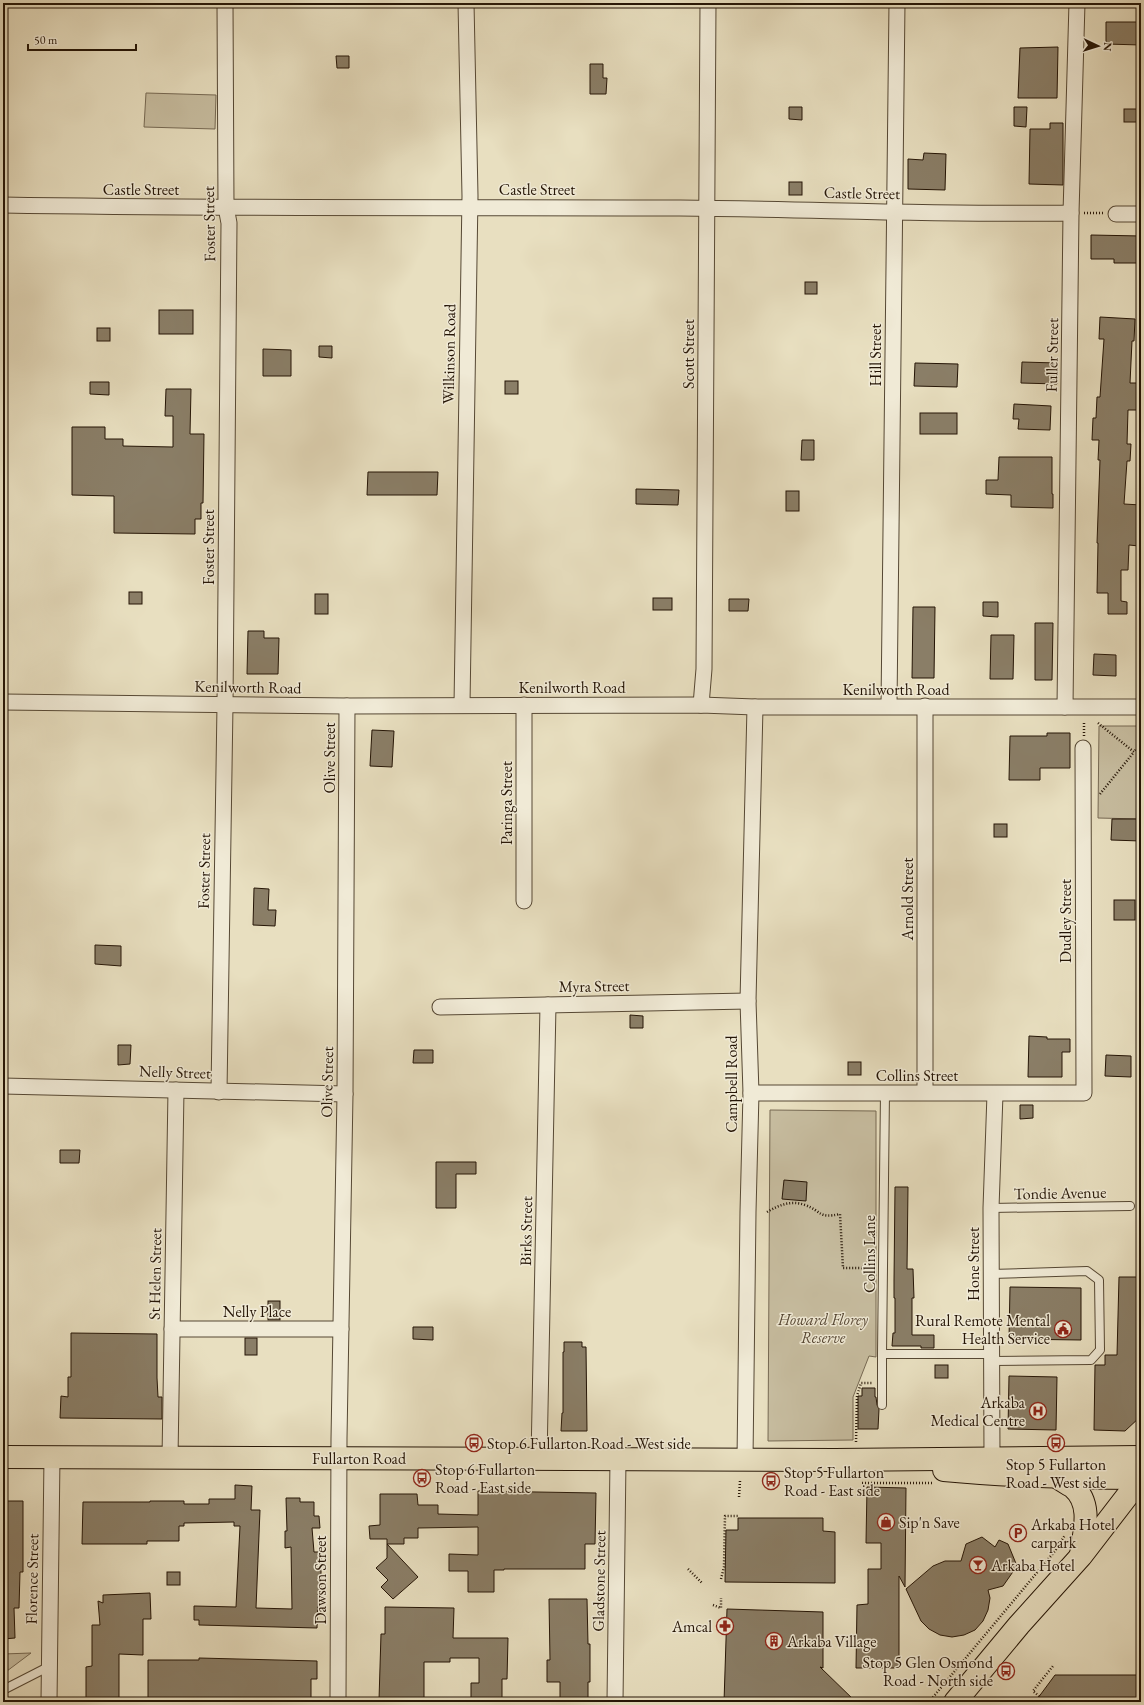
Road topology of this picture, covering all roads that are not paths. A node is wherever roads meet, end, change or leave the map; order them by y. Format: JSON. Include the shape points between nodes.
{"nodes":[{"id":1,"x":225,"y":3,"type":"edge"},
{"id":2,"x":466,"y":3,"type":"edge"},
{"id":3,"x":708,"y":3,"type":"edge"},
{"id":4,"x":897,"y":3,"type":"edge"},
{"id":5,"x":1077,"y":3,"type":"edge"},
{"id":6,"x":3,"y":205,"type":"edge"},
{"id":7,"x":226,"y":207,"type":"junction"},
{"id":8,"x":470,"y":207,"type":"junction"},
{"id":9,"x":707,"y":208,"type":"junction"},
{"id":10,"x":895,"y":212,"type":"junction"},
{"id":11,"x":1071,"y":213,"type":"junction"},
{"id":12,"x":1116,"y":214,"type":"road end"},
{"id":13,"x":1141,"y":214,"type":"edge"},
{"id":14,"x":3,"y":702,"type":"edge"},
{"id":15,"x":225,"y":705,"type":"junction"},
{"id":16,"x":462,"y":705,"type":"junction"},
{"id":17,"x":524,"y":705,"type":"junction"},
{"id":18,"x":701,"y":705,"type":"junction"},
{"id":19,"x":347,"y":706,"type":"junction"},
{"id":20,"x":889,"y":706,"type":"junction"},
{"id":21,"x":925,"y":706,"type":"junction"},
{"id":22,"x":756,"y":707,"type":"junction"},
{"id":23,"x":1065,"y":707,"type":"junction"},
{"id":24,"x":1141,"y":707,"type":"edge"},
{"id":25,"x":1084,"y":748,"type":"road end"},
{"id":26,"x":524,"y":901,"type":"dead end"},
{"id":27,"x":748,"y":1001,"type":"junction"},
{"id":28,"x":548,"y":1005,"type":"junction"},
{"id":29,"x":440,"y":1006,"type":"dead end"},
{"id":30,"x":3,"y":1086,"type":"edge"},
{"id":31,"x":176,"y":1090,"type":"junction"},
{"id":32,"x":219,"y":1092,"type":"junction"},
{"id":33,"x":884,"y":1092,"type":"junction"},
{"id":34,"x":925,"y":1092,"type":"junction"},
{"id":35,"x":751,"y":1093,"type":"junction"},
{"id":36,"x":1084,"y":1093,"type":"joint"},
{"id":37,"x":345,"y":1094,"type":"junction"},
{"id":38,"x":995,"y":1094,"type":"junction"},
{"id":39,"x":1130,"y":1206,"type":"dead end"},
{"id":40,"x":991,"y":1208,"type":"junction"},
{"id":41,"x":991,"y":1274,"type":"junction"},
{"id":42,"x":172,"y":1329,"type":"junction"},
{"id":43,"x":341,"y":1330,"type":"junction"},
{"id":44,"x":882,"y":1354,"type":"junction"},
{"id":45,"x":992,"y":1357,"type":"junction"},
{"id":46,"x":882,"y":1405,"type":"dead end"},
{"id":47,"x":3,"y":1457,"type":"edge"},
{"id":48,"x":52,"y":1457,"type":"junction"},
{"id":49,"x":992,"y":1457,"type":"junction"},
{"id":50,"x":1141,"y":1457,"type":"edge"},
{"id":51,"x":170,"y":1458,"type":"junction"},
{"id":52,"x":339,"y":1458,"type":"junction"},
{"id":53,"x":539,"y":1459,"type":"junction"},
{"id":54,"x":618,"y":1459,"type":"junction"},
{"id":55,"x":745,"y":1460,"type":"junction"},
{"id":56,"x":836,"y":1460,"type":"junction"},
{"id":57,"x":1057,"y":1477,"type":"junction"},
{"id":58,"x":1141,"y":1478,"type":"edge"},
{"id":59,"x":1081,"y":1556,"type":"junction"},
{"id":60,"x":50,"y":1666,"type":"junction"},
{"id":61,"x":3,"y":1690,"type":"edge"},
{"id":62,"x":958,"y":1701,"type":"edge"},
{"id":63,"x":49,"y":1702,"type":"edge"},
{"id":64,"x":338,"y":1702,"type":"edge"},
{"id":65,"x":615,"y":1702,"type":"edge"}],
"edges":[{"from":1,"to":7,"type":"street","name":"Foster Street"},
{"from":2,"to":8,"type":"street","name":"Wilkinson Road"},
{"from":3,"to":9,"type":"street","name":"Scott Street"},
{"from":4,"to":10,"type":"street","name":"Hill Street"},
{"from":5,"to":11,"type":"street","name":"Fuller Street"},
{"from":6,"to":7,"type":"street","name":"Castle Street"},
{"from":7,"to":8,"type":"street","name":"Castle Street"},
{"from":7,"to":15,"type":"street","name":"Foster Street","via":[[229,231]]},
{"from":8,"to":9,"type":"street","name":"Castle Street"},
{"from":8,"to":16,"type":"street","name":"Wilkinson Road"},
{"from":9,"to":10,"type":"street","name":"Castle Street"},
{"from":9,"to":18,"type":"street","name":"Scott Street","via":[[704,661]]},
{"from":10,"to":11,"type":"street","name":"Castle Street"},
{"from":10,"to":20,"type":"street","name":"Hill Street"},
{"from":11,"to":23,"type":"street","name":"Fuller Street"},
{"from":12,"to":13,"type":"street"},
{"from":14,"to":15,"type":"street","name":"Kenilworth Road"},
{"from":15,"to":19,"type":"street","name":"Kenilworth Road"},
{"from":15,"to":32,"type":"street","name":"Foster Street"},
{"from":16,"to":17,"type":"street","name":"Kenilworth Road"},
{"from":16,"to":19,"type":"street","name":"Kenilworth Road"},
{"from":17,"to":18,"type":"street","name":"Kenilworth Road"},
{"from":17,"to":26,"type":"street","name":"Paringa Street"},
{"from":18,"to":22,"type":"street","name":"Kenilworth Road"},
{"from":19,"to":37,"type":"street","name":"Olive Street"},
{"from":20,"to":21,"type":"street","name":"Kenilworth Road"},
{"from":20,"to":22,"type":"street","name":"Kenilworth Road"},
{"from":21,"to":23,"type":"street","name":"Kenilworth Road"},
{"from":21,"to":34,"type":"street","name":"Arnold Street"},
{"from":22,"to":27,"type":"street","name":"Campbell Road"},
{"from":23,"to":24,"type":"street","name":"Kenilworth Road"},
{"from":25,"to":36,"type":"street","name":"Dudley Street"},
{"from":27,"to":28,"type":"street","name":"Myra Street"},
{"from":27,"to":35,"type":"street","name":"Campbell Road"},
{"from":28,"to":29,"type":"street","name":"Myra Street"},
{"from":28,"to":53,"type":"street","name":"Birks Street"},
{"from":30,"to":31,"type":"street","name":"Nelly Street"},
{"from":31,"to":32,"type":"street","name":"Nelly Street"},
{"from":31,"to":42,"type":"street","name":"St Helen Street"},
{"from":32,"to":37,"type":"street","name":"Nelly Street"},
{"from":33,"to":34,"type":"street","name":"Collins Street"},
{"from":33,"to":35,"type":"street","name":"Collins Street"},
{"from":33,"to":44,"type":"lane","name":"Collins Lane"},
{"from":34,"to":38,"type":"street","name":"Collins Street"},
{"from":35,"to":55,"type":"street","name":"Campbell Road"},
{"from":36,"to":38,"type":"street","name":"Collins Street"},
{"from":37,"to":43,"type":"street","name":"Olive Street"},
{"from":38,"to":40,"type":"street","name":"Hone Street"},
{"from":39,"to":40,"type":"lane","name":"Tondie Avenue"},
{"from":40,"to":41,"type":"street","name":"Hone Street"},
{"from":41,"to":45,"type":"street","name":"Hone Street"},
{"from":41,"to":45,"type":"lane","via":[[1087,1271],[1099,1280],[1100,1350],[1091,1360]]},
{"from":42,"to":43,"type":"street","name":"Nelly Place"},
{"from":42,"to":51,"type":"street","name":"St Helen Street"},
{"from":43,"to":52,"type":"street","name":"Olive Street"},
{"from":44,"to":45,"type":"lane"},
{"from":44,"to":46,"type":"lane","name":"Collins Lane"},
{"from":45,"to":49,"type":"street","name":"Hone Street"},
{"from":47,"to":48,"type":"main road","name":"Fullarton Road"},
{"from":48,"to":51,"type":"main road","name":"Fullarton Road"},
{"from":48,"to":60,"type":"street","name":"Florence Street"},
{"from":49,"to":50,"type":"main road","name":"Fullarton Road"},
{"from":49,"to":56,"type":"main road","name":"Fullarton Road"},
{"from":51,"to":52,"type":"main road","name":"Fullarton Road"},
{"from":52,"to":53,"type":"main road","name":"Fullarton Road"},
{"from":52,"to":64,"type":"street","name":"Dawson Street"},
{"from":53,"to":54,"type":"main road","name":"Fullarton Road"},
{"from":54,"to":55,"type":"main road","name":"Fullarton Road"},
{"from":54,"to":65,"type":"street","name":"Gladstone Street"},
{"from":55,"to":56,"type":"main road","name":"Fullarton Road"},
{"from":56,"to":57,"type":"main road","name":"Fullarton Road","via":[[992,1475]]},
{"from":57,"to":58,"type":"main road","name":"Fullarton Road"},
{"from":57,"to":59,"type":"main road","via":[[1073,1488],[1082,1499],[1086,1515]]},
{"from":58,"to":59,"type":"main road"},
{"from":59,"to":62,"type":"main road","via":[[1019,1625]]},
{"from":60,"to":61,"type":"lane"},
{"from":60,"to":63,"type":"street","name":"Florence Street"}]}
